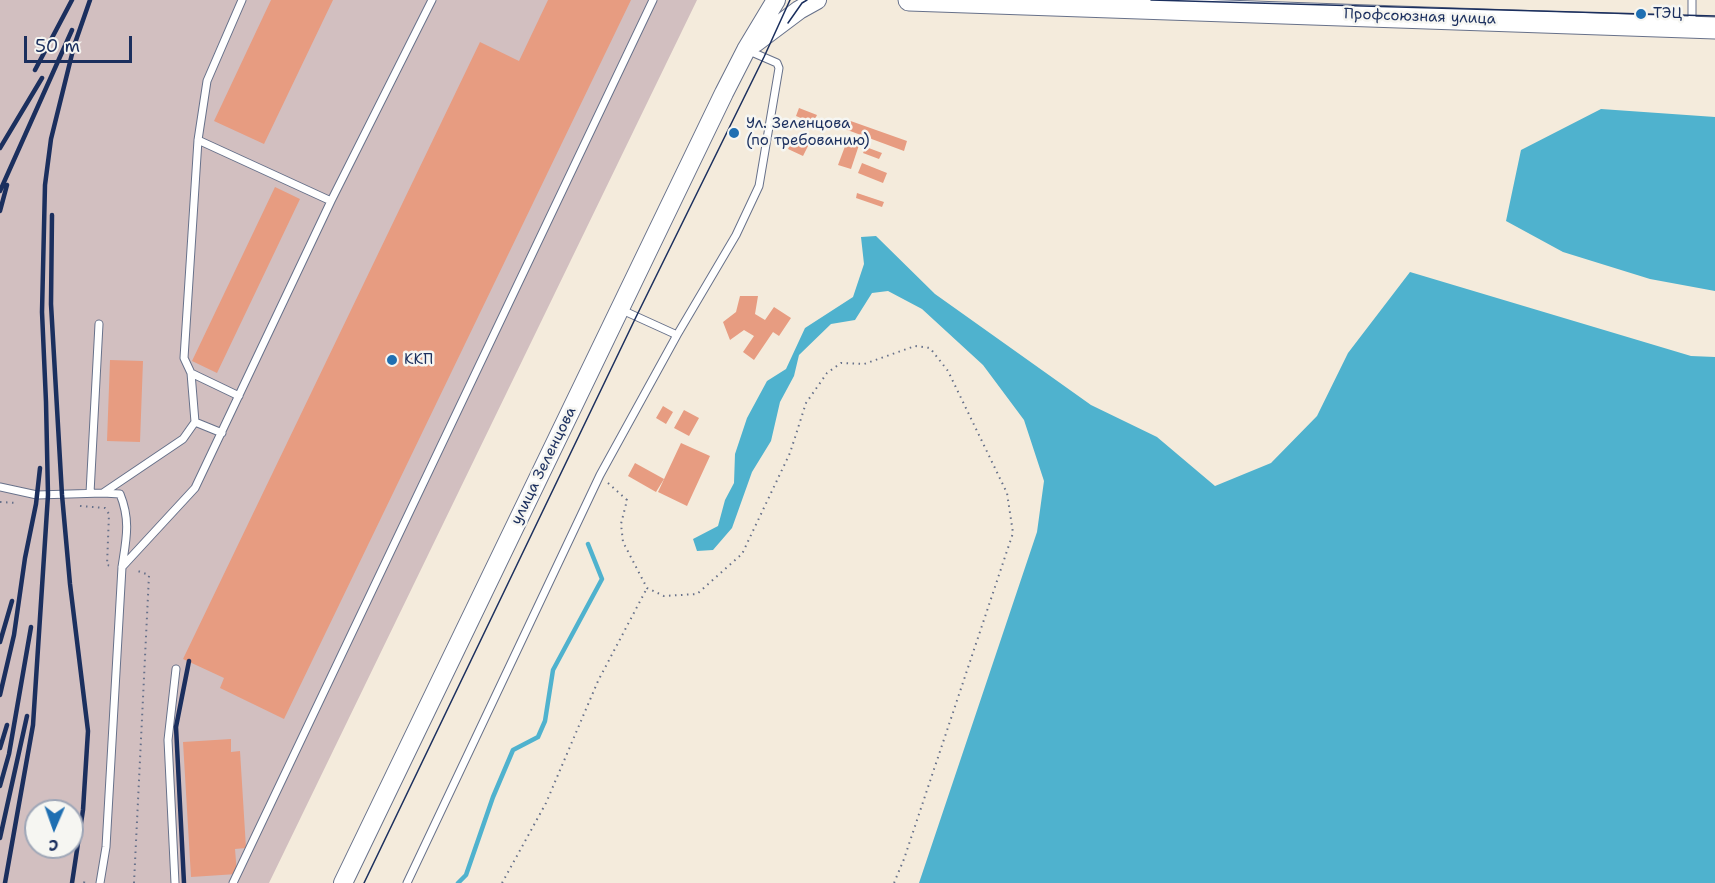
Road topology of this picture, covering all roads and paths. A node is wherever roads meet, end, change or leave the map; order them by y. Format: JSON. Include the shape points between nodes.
{"nodes":[{"id":1,"x":242,"y":0,"type":"edge"},
{"id":2,"x":432,"y":0,"type":"edge"},
{"id":3,"x":653,"y":0,"type":"edge"},
{"id":4,"x":765,"y":0,"type":"edge"},
{"id":5,"x":776,"y":0,"type":"edge"},
{"id":6,"x":817,"y":0,"type":"edge"},
{"id":7,"x":909,"y":0,"type":"edge"},
{"id":8,"x":1692,"y":0,"type":"edge"},
{"id":9,"x":1692,"y":28,"type":"junction"},
{"id":10,"x":1715,"y":28,"type":"edge"},
{"id":11,"x":747,"y":50,"type":"junction"},
{"id":12,"x":198,"y":140,"type":"junction"},
{"id":13,"x":331,"y":201,"type":"junction"},
{"id":14,"x":620,"y":309,"type":"junction"},
{"id":15,"x":99,"y":324,"type":"dead end"},
{"id":16,"x":677,"y":335,"type":"junction"},
{"id":17,"x":191,"y":374,"type":"junction"},
{"id":18,"x":239,"y":396,"type":"junction"},
{"id":19,"x":195,"y":422,"type":"junction"},
{"id":20,"x":222,"y":433,"type":"junction"},
{"id":21,"x":600,"y":475,"type":"junction"},
{"id":22,"x":0,"y":487,"type":"edge"},
{"id":23,"x":103,"y":493,"type":"junction"},
{"id":24,"x":90,"y":494,"type":"junction"},
{"id":25,"x":122,"y":567,"type":"junction"},
{"id":26,"x":647,"y":588,"type":"junction"},
{"id":27,"x":176,"y":669,"type":"dead end"},
{"id":28,"x":100,"y":883,"type":"edge"},
{"id":29,"x":175,"y":883,"type":"edge"},
{"id":30,"x":233,"y":883,"type":"edge"},
{"id":31,"x":343,"y":883,"type":"edge"},
{"id":32,"x":407,"y":883,"type":"edge"},
{"id":33,"x":502,"y":883,"type":"edge"},
{"id":34,"x":894,"y":883,"type":"edge"}],
"edges":[{"from":1,"to":12,"type":"lane","via":[[207,81]]},
{"from":2,"to":13,"type":"lane"},
{"from":3,"to":30,"type":"lane"},
{"from":4,"to":11,"type":"main road"},
{"from":5,"to":11,"type":"main road","name":"улица Зеленцова"},
{"from":6,"to":11,"type":"main road","name":"улица Зеленцова"},
{"from":7,"to":9,"type":"main road","name":"Профсоюзная улица"},
{"from":8,"to":9,"type":"lane"},
{"from":9,"to":10,"type":"main road","name":"Профсоюзная улица"},
{"from":11,"to":14,"type":"main road","name":"улица Зеленцова"},
{"from":11,"to":16,"type":"lane","via":[[777,63],[779,68],[759,186],[736,235]]},
{"from":12,"to":13,"type":"lane"},
{"from":12,"to":17,"type":"lane","via":[[184,358]]},
{"from":13,"to":18,"type":"lane"},
{"from":14,"to":16,"type":"lane"},
{"from":14,"to":31,"type":"main road","name":"улица Зеленцова"},
{"from":15,"to":24,"type":"lane"},
{"from":16,"to":21,"type":"lane"},
{"from":17,"to":18,"type":"lane"},
{"from":17,"to":19,"type":"lane"},
{"from":18,"to":20,"type":"lane"},
{"from":19,"to":20,"type":"lane"},
{"from":19,"to":23,"type":"lane","via":[[183,439]]},
{"from":20,"to":25,"type":"lane","via":[[195,488]]},
{"from":21,"to":26,"type":"path","via":[[627,500],[621,524],[623,542]]},
{"from":21,"to":32,"type":"lane"},
{"from":22,"to":24,"type":"lane","via":[[37,495]]},
{"from":23,"to":24,"type":"lane"},
{"from":23,"to":25,"type":"lane","via":[[120,495],[125,507],[128,524]]},
{"from":25,"to":28,"type":"lane","via":[[106,847]]},
{"from":26,"to":33,"type":"path","via":[[598,681],[546,803]]},
{"from":26,"to":34,"type":"path","via":[[664,596],[697,594],[742,554],[790,453],[806,403],[827,373],[841,363],[864,364],[915,346],[930,348],[948,371],[1007,493],[1012,533]]},
{"from":27,"to":29,"type":"lane","via":[[168,740]]}]}
